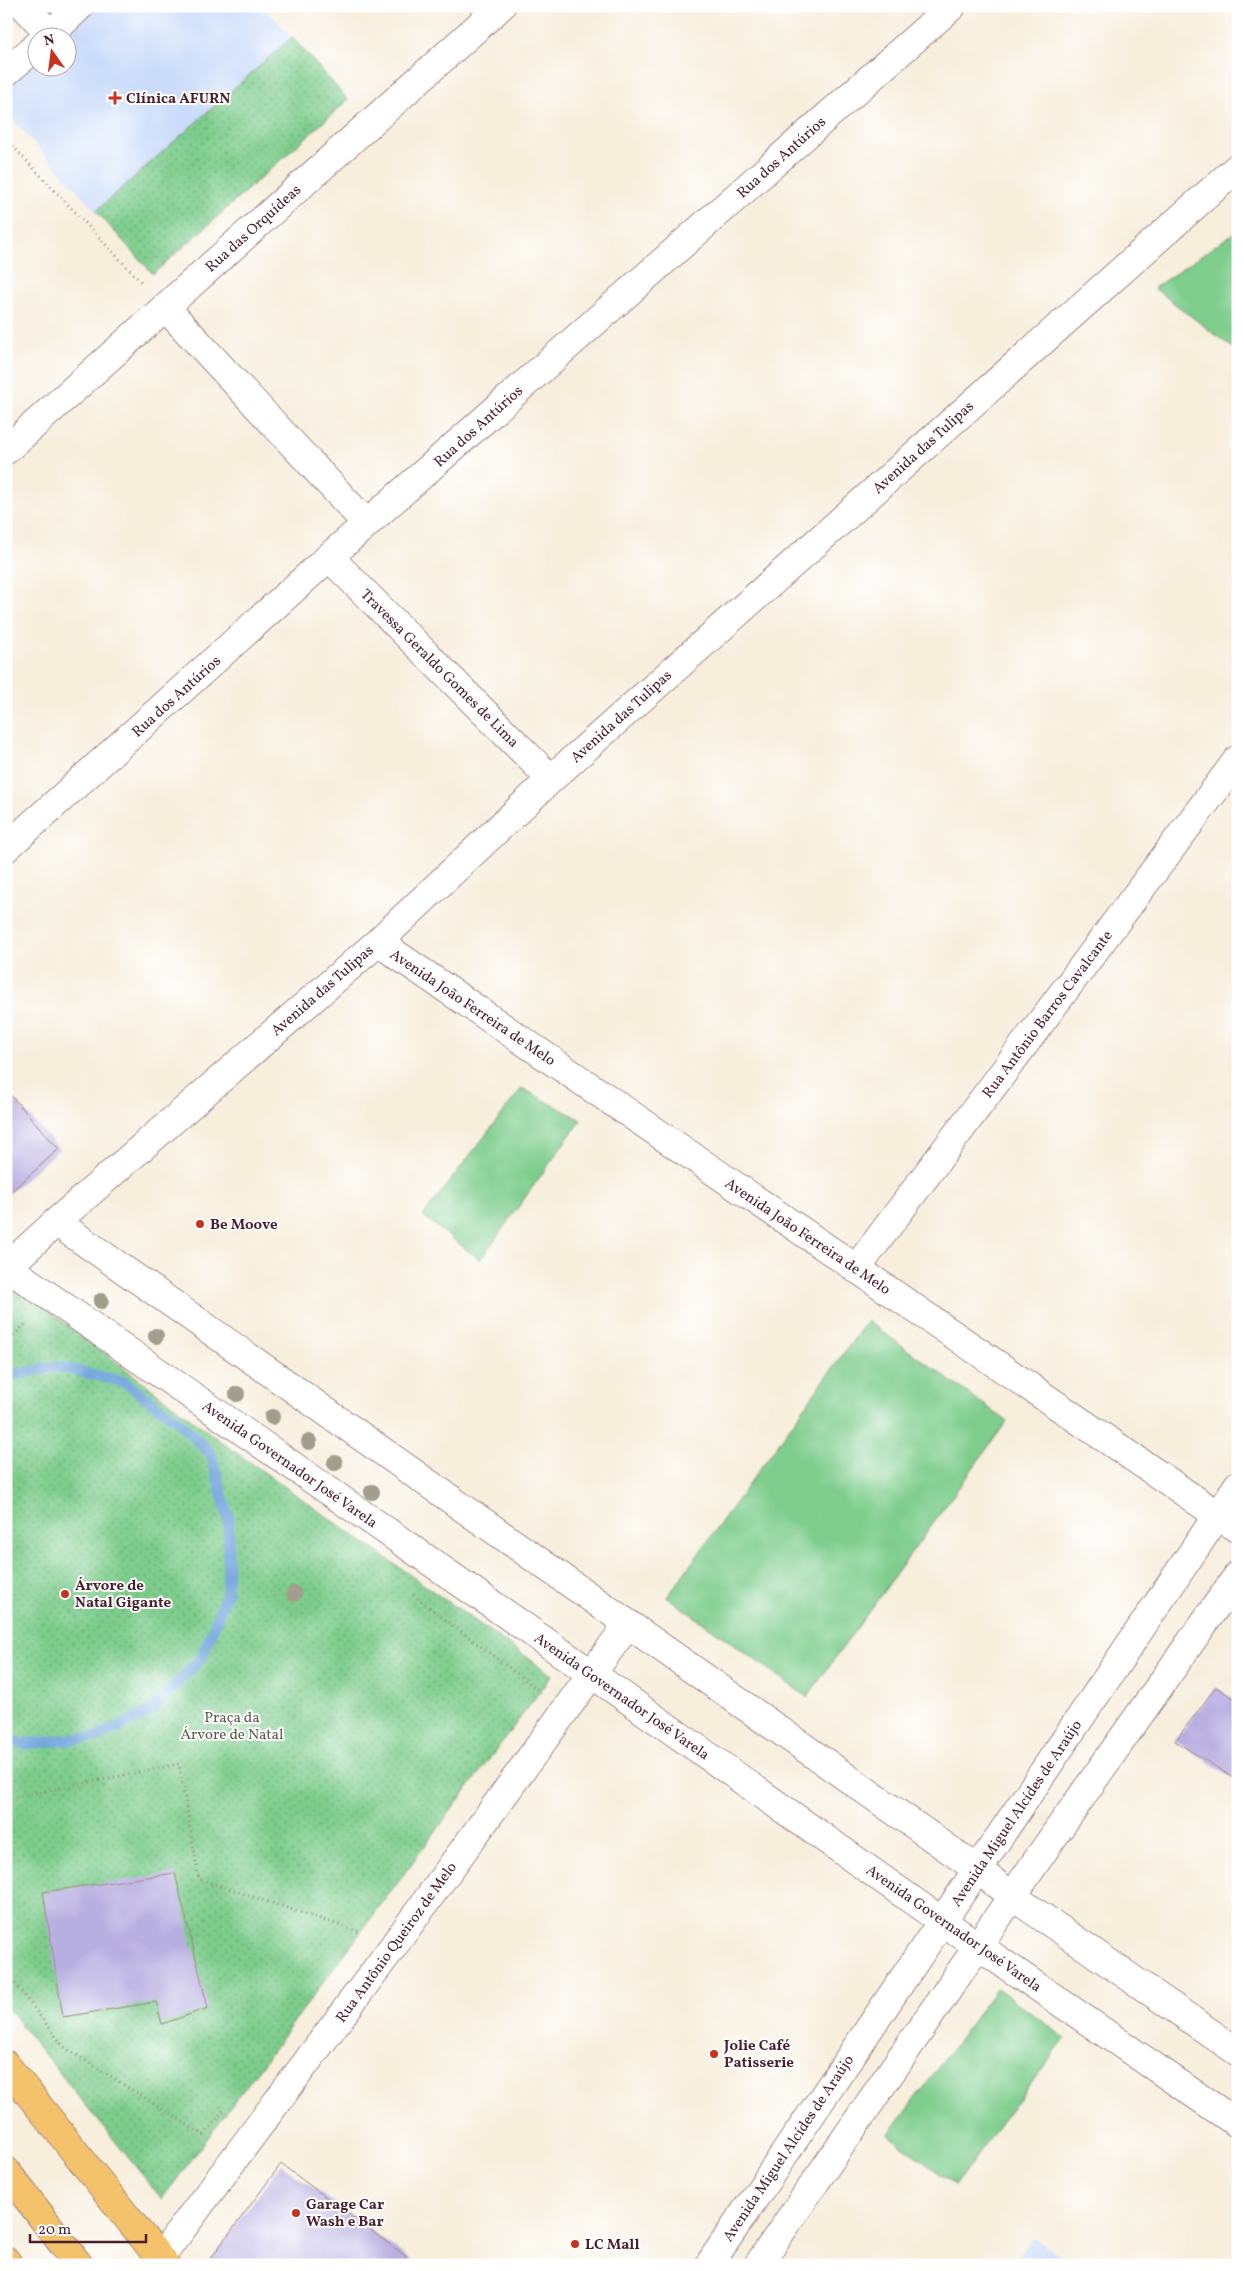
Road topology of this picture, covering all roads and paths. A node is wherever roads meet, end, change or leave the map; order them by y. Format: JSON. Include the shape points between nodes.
{"nodes":[{"id":1,"x":24,"y":6,"type":"edge"},
{"id":2,"x":80,"y":6,"type":"edge"},
{"id":3,"x":501,"y":6,"type":"edge"},
{"id":4,"x":952,"y":6,"type":"edge"},
{"id":5,"x":37,"y":28,"type":"edge"},
{"id":6,"x":56,"y":28,"type":"edge"},
{"id":7,"x":28,"y":53,"type":"edge"},
{"id":8,"x":6,"y":72,"type":"edge"},
{"id":9,"x":6,"y":138,"type":"edge"},
{"id":10,"x":1238,"y":168,"type":"edge"},
{"id":11,"x":165,"y":307,"type":"junction"},
{"id":12,"x":6,"y":450,"type":"edge"},
{"id":13,"x":367,"y":524,"type":"junction"},
{"id":14,"x":330,"y":557,"type":"junction"},
{"id":15,"x":1238,"y":759,"type":"edge"},
{"id":16,"x":551,"y":779,"type":"junction"},
{"id":17,"x":6,"y":848,"type":"edge"},
{"id":18,"x":378,"y":942,"type":"junction"},
{"id":19,"x":56,"y":1222,"type":"junction"},
{"id":20,"x":7,"y":1267,"type":"edge"},
{"id":21,"x":856,"y":1269,"type":"junction"},
{"id":22,"x":34,"y":1317,"type":"dead end"},
{"id":23,"x":6,"y":1342,"type":"edge"},
{"id":24,"x":1238,"y":1485,"type":"edge"},
{"id":25,"x":1228,"y":1522,"type":"edge"},
{"id":26,"x":1238,"y":1576,"type":"edge"},
{"id":27,"x":406,"y":1589,"type":"dead end"},
{"id":28,"x":628,"y":1624,"type":"junction"},
{"id":29,"x":592,"y":1674,"type":"junction"},
{"id":30,"x":541,"y":1692,"type":"dead end"},
{"id":31,"x":6,"y":1799,"type":"edge"},
{"id":32,"x":977,"y":1870,"type":"junction"},
{"id":33,"x":1012,"y":1896,"type":"junction"},
{"id":34,"x":943,"y":1922,"type":"junction"},
{"id":35,"x":395,"y":1944,"type":"junction"},
{"id":36,"x":980,"y":1945,"type":"junction"},
{"id":37,"x":6,"y":1972,"type":"edge"},
{"id":38,"x":1238,"y":2052,"type":"edge"},
{"id":39,"x":6,"y":2065,"type":"edge"},
{"id":40,"x":229,"y":2104,"type":"dead end"},
{"id":41,"x":1238,"y":2124,"type":"edge"},
{"id":42,"x":204,"y":2135,"type":"junction"},
{"id":43,"x":237,"y":2156,"type":"junction"},
{"id":44,"x":6,"y":2171,"type":"edge"},
{"id":45,"x":6,"y":2261,"type":"edge"},
{"id":46,"x":163,"y":2262,"type":"edge"},
{"id":47,"x":9,"y":2265,"type":"edge"},
{"id":48,"x":79,"y":2265,"type":"edge"},
{"id":49,"x":709,"y":2265,"type":"edge"},
{"id":50,"x":758,"y":2265,"type":"edge"}],
"edges":[{"from":1,"to":5,"type":"street"},
{"from":2,"to":6,"type":"street"},
{"from":3,"to":11,"type":"street","name":"Rua das Orquídeas"},
{"from":4,"to":13,"type":"street","name":"Rua dos Antúrios"},
{"from":7,"to":8,"type":"street"},
{"from":9,"to":11,"type":"path"},
{"from":10,"to":16,"type":"street","name":"Avenida das Tulipas"},
{"from":11,"to":12,"type":"street","name":"Rua das Orquídeas"},
{"from":11,"to":13,"type":"street"},
{"from":13,"to":14,"type":"street","name":"Rua dos Antúrios"},
{"from":14,"to":16,"type":"street","name":"Travessa Geraldo Gomes de Lima"},
{"from":14,"to":17,"type":"street","name":"Rua dos Antúrios"},
{"from":15,"to":21,"type":"street","name":"Rua Antônio Barros Cavalcante"},
{"from":16,"to":18,"type":"street","name":"Avenida das Tulipas"},
{"from":18,"to":19,"type":"street","name":"Avenida das Tulipas"},
{"from":18,"to":21,"type":"street","name":"Avenida João Ferreira de Melo"},
{"from":19,"to":20,"type":"street","name":"Avenida das Tulipas"},
{"from":19,"to":28,"type":"street"},
{"from":20,"to":29,"type":"street","name":"Avenida Governador José Varela"},
{"from":21,"to":25,"type":"street","name":"Avenida João Ferreira de Melo"},
{"from":22,"to":23,"type":"path"},
{"from":24,"to":25,"type":"street","name":"Avenida Miguel Alcídes de Araújo"},
{"from":25,"to":32,"type":"street","name":"Avenida Miguel Alcídes de Araújo"},
{"from":26,"to":33,"type":"street"},
{"from":27,"to":30,"type":"path"},
{"from":28,"to":29,"type":"street","name":"Rua Antônio Queiroz de Melo"},
{"from":28,"to":32,"type":"street"},
{"from":29,"to":34,"type":"street","name":"Avenida Governador José Varela"},
{"from":29,"to":35,"type":"street","name":"Rua Antônio Queiroz de Melo"},
{"from":31,"to":35,"type":"path","via":[[179,1764],[199,1879]]},
{"from":32,"to":33,"type":"street"},
{"from":32,"to":34,"type":"street","name":"Avenida Miguel Alcídes de Araújo"},
{"from":33,"to":36,"type":"street"},
{"from":33,"to":38,"type":"street"},
{"from":34,"to":36,"type":"street","name":"Avenida Governador José Varela"},
{"from":34,"to":49,"type":"street","name":"Avenida Miguel Alcídes de Araújo"},
{"from":35,"to":43,"type":"street","name":"Rua Antônio Queiroz de Melo"},
{"from":36,"to":41,"type":"street","name":"Avenida Governador José Varela"},
{"from":36,"to":50,"type":"street"},
{"from":37,"to":42,"type":"path","via":[[64,2047]]},
{"from":39,"to":46,"type":"main road"},
{"from":40,"to":42,"type":"path"},
{"from":42,"to":43,"type":"path"},
{"from":43,"to":46,"type":"street","name":"Rua Antônio Queiroz de Melo"},
{"from":44,"to":48,"type":"main road"},
{"from":45,"to":47,"type":"main road"}]}
